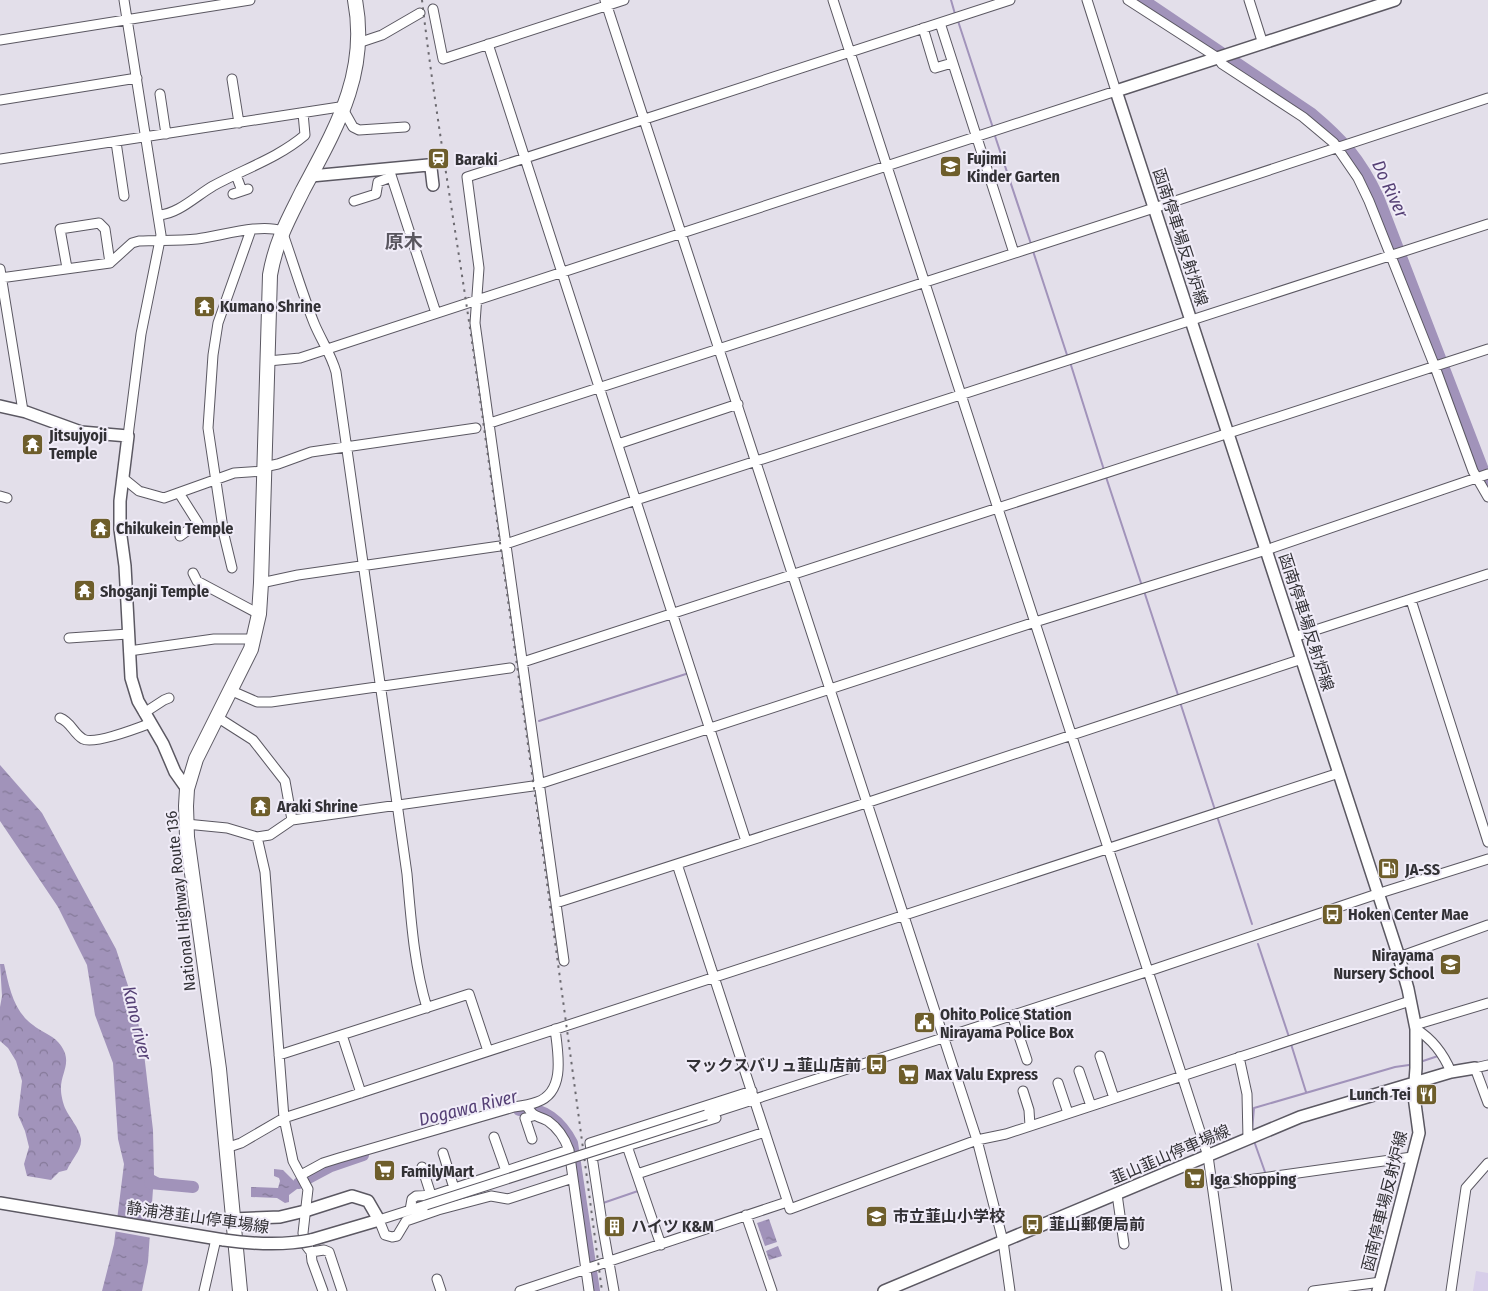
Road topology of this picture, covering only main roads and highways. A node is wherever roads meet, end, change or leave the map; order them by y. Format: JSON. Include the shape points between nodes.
{"nodes":[{"id":1,"x":355,"y":0,"type":"edge"},
{"id":2,"x":1391,"y":1,"type":"edge"},
{"id":3,"x":311,"y":176,"type":"junction"},
{"id":4,"x":433,"y":185,"type":"dead end"},
{"id":5,"x":0,"y":406,"type":"edge"},
{"id":6,"x":188,"y":789,"type":"junction"},
{"id":7,"x":1475,"y":1068,"type":"road end"},
{"id":8,"x":1415,"y":1082,"type":"junction"},
{"id":9,"x":1,"y":1204,"type":"edge"},
{"id":10,"x":233,"y":1219,"type":"junction"},
{"id":11,"x":1380,"y":1286,"type":"edge"},
{"id":12,"x":240,"y":1291,"type":"edge"},
{"id":13,"x":884,"y":1291,"type":"edge"}],
"edges":[{"from":1,"to":3,"type":"highway","name":"National Highway Route 136","via":[[357,67],[345,109]]},
{"from":2,"to":8,"type":"main road","name":"函南停車場反射炉線","via":[[1116,91],[1399,957],[1415,1027]]},
{"from":3,"to":4,"type":"main road","via":[[390,173],[430,166]]},
{"from":3,"to":6,"type":"highway","name":"National Highway Route 136","via":[[282,231],[270,275],[261,583],[254,639],[232,691],[196,759]]},
{"from":5,"to":6,"type":"main road","via":[[81,432],[128,436],[120,529],[134,690],[175,772]]},
{"from":6,"to":10,"type":"highway","name":"National Highway Route 136","via":[[186,824],[219,1069]]},
{"from":7,"to":8,"type":"main road","name":"韮山韮山停車場線"},
{"from":8,"to":11,"type":"main road","name":"函南停車場反射炉線","via":[[1418,1132]]},
{"from":8,"to":13,"type":"main road","name":"韮山韮山停車場線","via":[[1300,1117]]},
{"from":9,"to":10,"type":"main road","name":"静浦港韮山停車場線","bridge":true,"via":[[263,1244],[311,1246],[379,1220],[368,1201],[352,1196],[280,1217]]},
{"from":10,"to":12,"type":"highway","name":"National Highway Route 136"}]}
